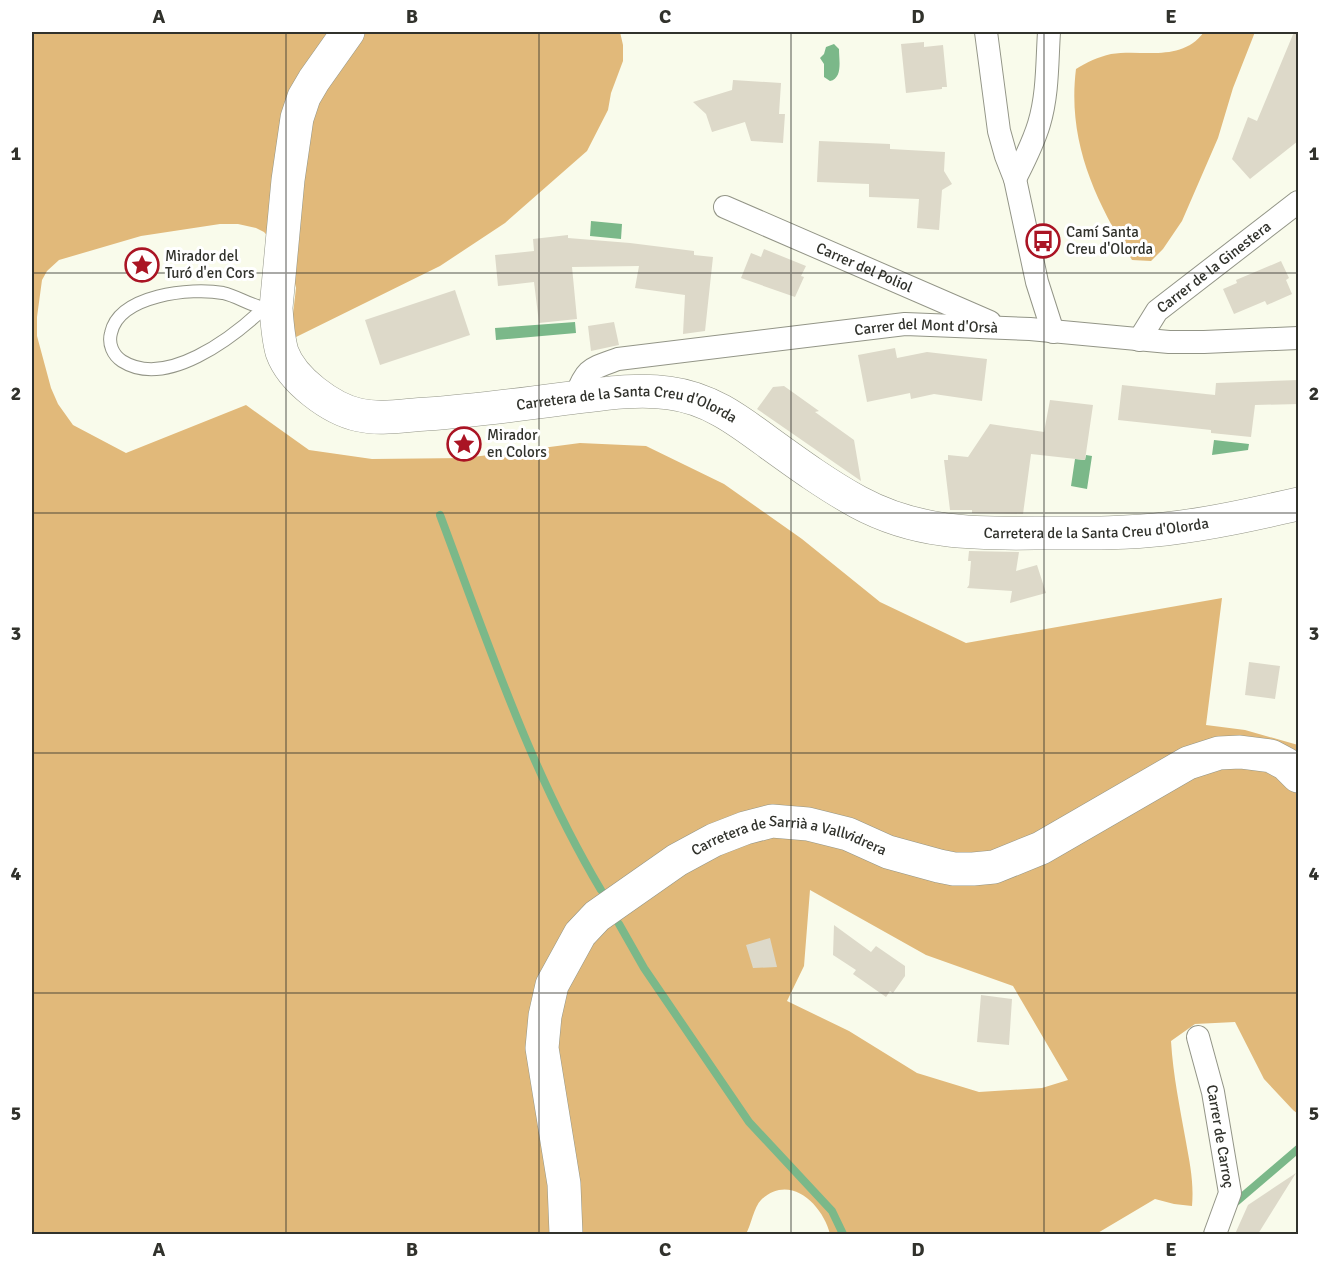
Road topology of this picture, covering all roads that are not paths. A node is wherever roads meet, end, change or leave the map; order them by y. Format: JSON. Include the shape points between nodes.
{"nodes":[{"id":1,"x":348,"y":32,"type":"edge"},
{"id":2,"x":986,"y":32,"type":"edge"},
{"id":3,"x":1049,"y":32,"type":"edge"},
{"id":4,"x":1015,"y":179,"type":"junction"},
{"id":5,"x":1299,"y":202,"type":"edge"},
{"id":6,"x":725,"y":207,"type":"dead end"},
{"id":7,"x":270,"y":308,"type":"junction"},
{"id":8,"x":1004,"y":328,"type":"junction"},
{"id":9,"x":1053,"y":332,"type":"junction"},
{"id":10,"x":1299,"y":338,"type":"edge"},
{"id":11,"x":1139,"y":340,"type":"junction"},
{"id":12,"x":575,"y":398,"type":"junction"},
{"id":13,"x":1299,"y":504,"type":"edge"},
{"id":14,"x":1299,"y":776,"type":"edge"},
{"id":15,"x":1198,"y":1037,"type":"dead end"},
{"id":16,"x":566,"y":1234,"type":"edge"},
{"id":17,"x":1215,"y":1234,"type":"edge"}],
"edges":[{"from":1,"to":7,"type":"main road","name":"Carretera de la Santa Creu d'Olorda","via":[[314,80],[297,118]]},
{"from":2,"to":4,"type":"street","via":[[999,131]]},
{"from":3,"to":4,"type":"street","via":[[1039,124]]},
{"from":4,"to":9,"type":"street","via":[[1037,282]]},
{"from":5,"to":11,"type":"street","name":"Carrer de la Ginestera","via":[[1157,311]]},
{"from":6,"to":8,"type":"street","name":"Carrer del Poliol"},
{"from":7,"to":7,"type":"lane","via":[[217,347],[163,368],[147,370],[133,366],[112,351],[112,326],[121,314],[157,297],[203,290]]},
{"from":7,"to":12,"type":"main road","name":"Carretera de la Santa Creu d'Olorda","via":[[283,354],[295,374],[318,395],[359,415],[473,411]]},
{"from":8,"to":9,"type":"street","name":"Carrer del Mont d'Orsà"},
{"from":8,"to":12,"type":"street","name":"Carrer del Mont d'Orsà","via":[[905,324],[643,354],[590,369]]},
{"from":9,"to":11,"type":"street","name":"Carrer del Mont d'Orsà"},
{"from":10,"to":11,"type":"street","name":"Carrer del Mont d'Orsà"},
{"from":12,"to":13,"type":"main road","name":"Carretera de la Santa Creu d'Olorda","via":[[630,391],[698,399],[725,411],[862,505],[939,530],[976,534],[1167,529]]},
{"from":14,"to":16,"type":"main road","name":"Carretera de Sarrià a Vallvidrera","via":[[1271,756],[1219,753],[1188,763],[1041,848],[994,867],[946,868],[888,852],[848,834],[808,824],[772,821],[714,840],[677,860],[597,916],[580,934],[552,985],[542,1048],[564,1184]]},
{"from":15,"to":17,"type":"street","name":"Carrer de Carroç","via":[[1213,1092],[1230,1193]]}]}
